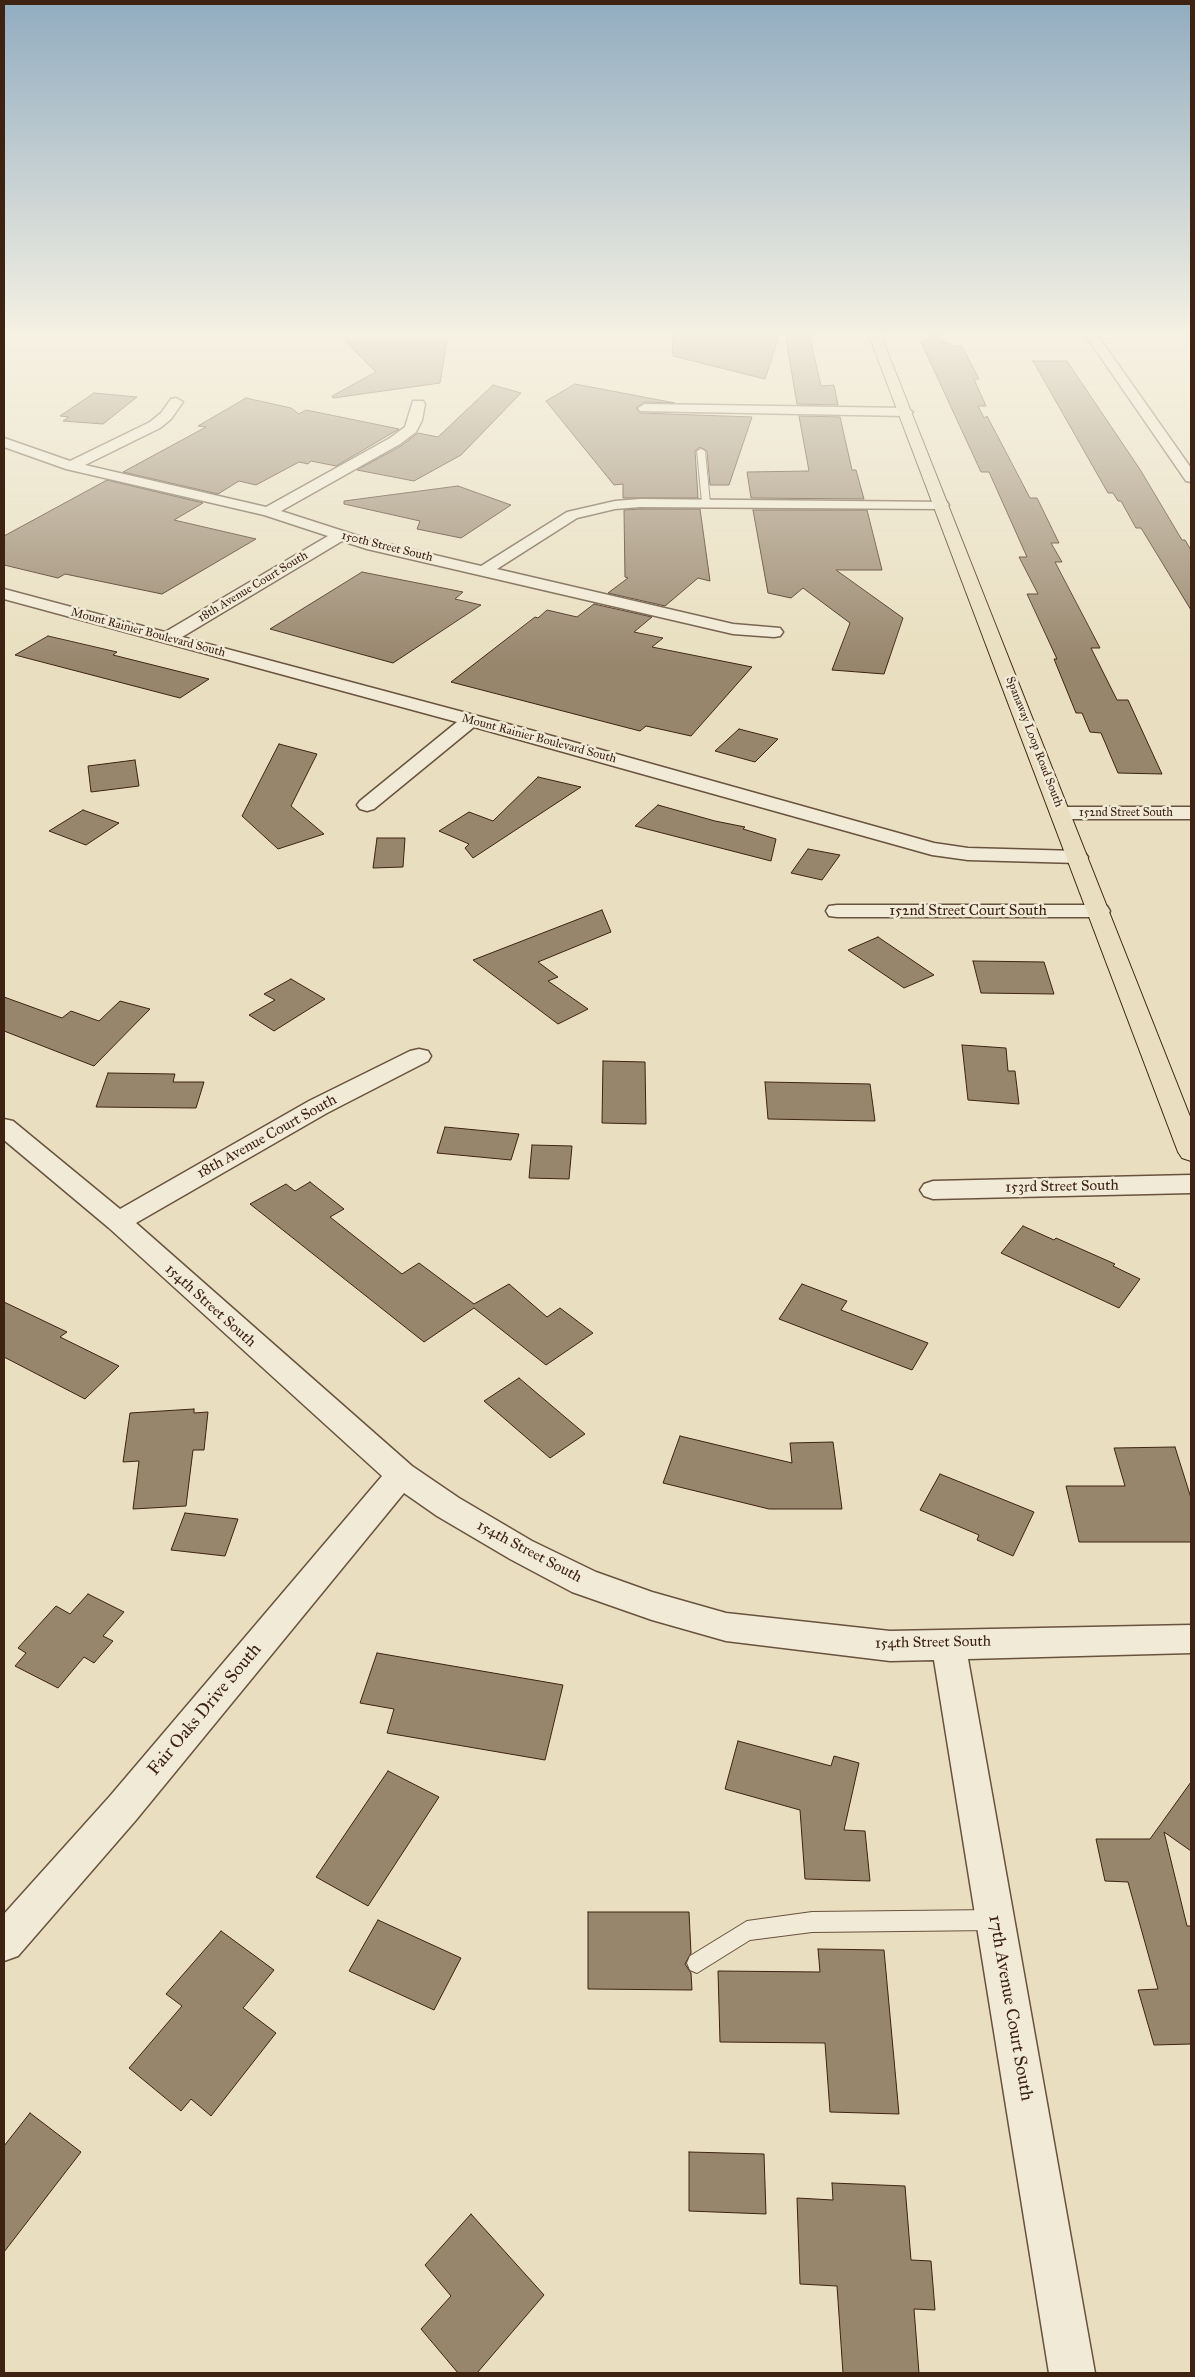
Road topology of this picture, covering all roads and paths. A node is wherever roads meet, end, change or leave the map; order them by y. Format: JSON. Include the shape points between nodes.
{"nodes":[{"id":1,"x":9,"y":444,"type":"edge"},
{"id":2,"x":115,"y":444,"type":"edge"},
{"id":3,"x":390,"y":444,"type":"edge"},
{"id":4,"x":918,"y":444,"type":"edge"},
{"id":5,"x":1167,"y":444,"type":"edge"},
{"id":6,"x":701,"y":451,"type":"dead end"},
{"id":7,"x":71,"y":466,"type":"junction"},
{"id":8,"x":1191,"y":478,"type":"edge"},
{"id":9,"x":706,"y":503,"type":"junction"},
{"id":10,"x":942,"y":505,"type":"junction"},
{"id":11,"x":268,"y":512,"type":"junction"},
{"id":12,"x":340,"y":536,"type":"junction"},
{"id":13,"x":483,"y":571,"type":"junction"},
{"id":14,"x":7,"y":598,"type":"edge"},
{"id":15,"x":774,"y":632,"type":"dead end"},
{"id":16,"x":167,"y":638,"type":"junction"},
{"id":17,"x":471,"y":720,"type":"junction"},
{"id":18,"x":367,"y":805,"type":"dead end"},
{"id":19,"x":1191,"y":812,"type":"edge"},
{"id":20,"x":1062,"y":813,"type":"junction"},
{"id":21,"x":1078,"y":857,"type":"junction"},
{"id":22,"x":837,"y":911,"type":"dead end"},
{"id":23,"x":1099,"y":911,"type":"junction"},
{"id":24,"x":418,"y":1056,"type":"dead end"},
{"id":25,"x":4,"y":1127,"type":"edge"},
{"id":26,"x":1191,"y":1152,"type":"edge"},
{"id":27,"x":1191,"y":1184,"type":"edge"},
{"id":28,"x":933,"y":1190,"type":"dead end"},
{"id":29,"x":118,"y":1222,"type":"junction"},
{"id":30,"x":401,"y":1475,"type":"junction"},
{"id":31,"x":1191,"y":1639,"type":"edge"},
{"id":32,"x":948,"y":1643,"type":"junction"},
{"id":33,"x":995,"y":1920,"type":"junction"},
{"id":34,"x":4,"y":1942,"type":"edge"},
{"id":35,"x":697,"y":1962,"type":"dead end"},
{"id":36,"x":1072,"y":2373,"type":"edge"}],
"edges":[{"from":1,"to":7,"type":"street","name":"150th Street South"},
{"from":2,"to":7,"type":"street"},
{"from":3,"to":11,"type":"street"},
{"from":4,"to":10,"type":"main road","name":"Spanaway Loop Road South"},
{"from":5,"to":8,"type":"street"},
{"from":6,"to":9,"type":"lane"},
{"from":7,"to":11,"type":"street","name":"150th Street South"},
{"from":9,"to":10,"type":"street"},
{"from":9,"to":13,"type":"street","via":[[628,503],[585,510],[552,526]]},
{"from":10,"to":20,"type":"main road","name":"Spanaway Loop Road South"},
{"from":11,"to":12,"type":"street","name":"150th Street South"},
{"from":12,"to":13,"type":"street","name":"150th Street South"},
{"from":12,"to":16,"type":"street","name":"18th Avenue Court South"},
{"from":13,"to":15,"type":"street","name":"150th Street South","via":[[734,629]]},
{"from":14,"to":16,"type":"street","name":"Mount Rainier Boulevard South"},
{"from":16,"to":17,"type":"street","name":"Mount Rainier Boulevard South"},
{"from":17,"to":18,"type":"street"},
{"from":17,"to":21,"type":"street","name":"Mount Rainier Boulevard South","via":[[932,849],[968,854]]},
{"from":19,"to":20,"type":"street","name":"152nd Street South"},
{"from":20,"to":21,"type":"main road","name":"Spanaway Loop Road South"},
{"from":21,"to":23,"type":"main road","name":"Spanaway Loop Road South"},
{"from":22,"to":23,"type":"street","name":"152nd Street Court South"},
{"from":23,"to":26,"type":"main road","name":"Spanaway Loop Road South"},
{"from":24,"to":29,"type":"street","name":"18th Avenue Court South","via":[[318,1107]]},
{"from":25,"to":29,"type":"street","name":"154th Street South"},
{"from":27,"to":28,"type":"street","name":"153rd Street South"},
{"from":29,"to":30,"type":"street","name":"154th Street South"},
{"from":30,"to":32,"type":"street","name":"154th Street South","via":[[521,1550],[584,1582],[652,1606],[726,1627],[890,1646]]},
{"from":30,"to":34,"type":"street","name":"Fair Oaks Drive South","via":[[123,1808]]},
{"from":31,"to":32,"type":"street","name":"154th Street South"},
{"from":32,"to":33,"type":"street","name":"17th Avenue Court South"},
{"from":33,"to":35,"type":"lane","via":[[812,1922],[747,1931]]},
{"from":33,"to":36,"type":"street","name":"17th Avenue Court South"}]}
